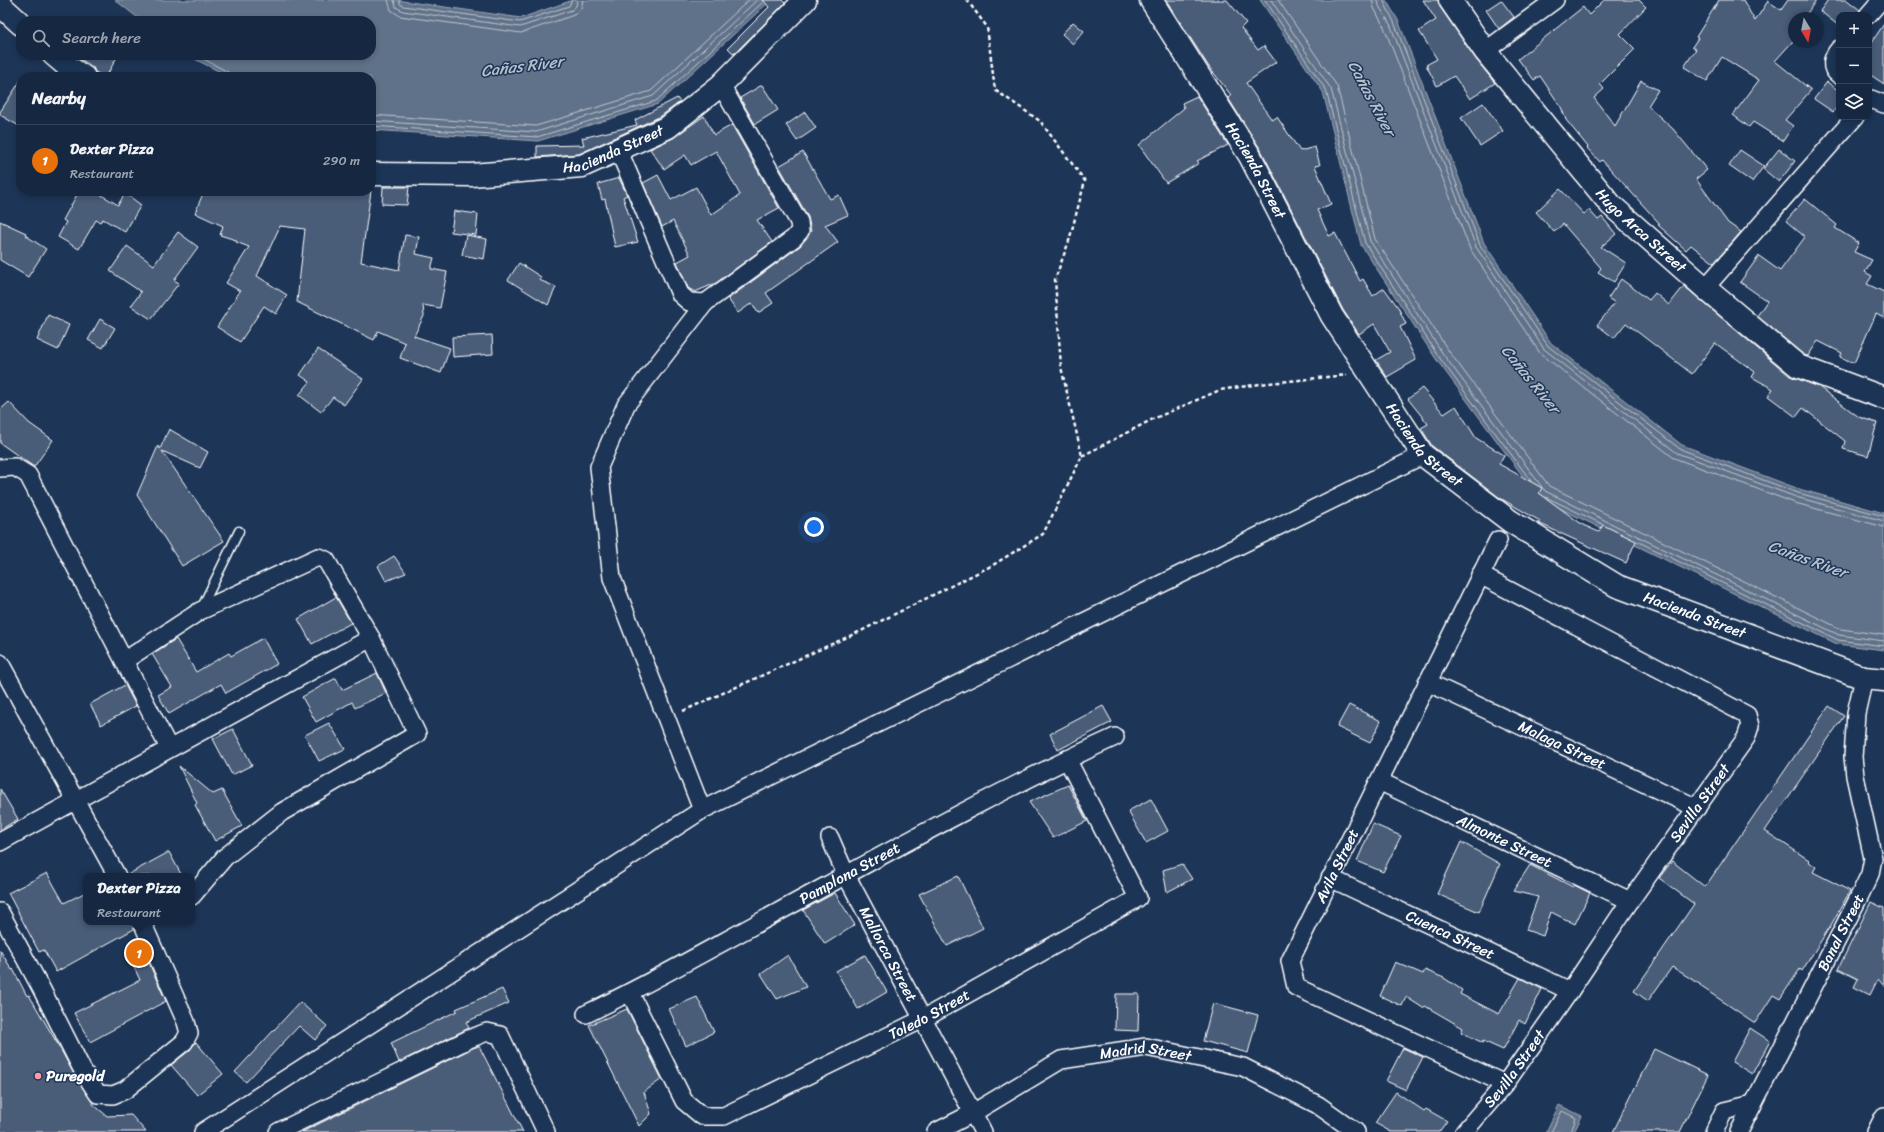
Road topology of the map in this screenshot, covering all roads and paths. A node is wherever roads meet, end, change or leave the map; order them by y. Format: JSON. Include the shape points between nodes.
{"nodes":[{"id":1,"x":805,"y":0,"type":"edge"},
{"id":2,"x":966,"y":0,"type":"edge"},
{"id":3,"x":1151,"y":0,"type":"edge"},
{"id":4,"x":1450,"y":0,"type":"edge"},
{"id":5,"x":1555,"y":0,"type":"edge"},
{"id":6,"x":1881,"y":0,"type":"edge"},
{"id":7,"x":0,"y":5,"type":"edge"},
{"id":8,"x":1871,"y":12,"type":"edge"},
{"id":9,"x":16,"y":19,"type":"edge"},
{"id":10,"x":1485,"y":51,"type":"junction"},
{"id":11,"x":1836,"y":54,"type":"edge"},
{"id":12,"x":59,"y":60,"type":"edge"},
{"id":13,"x":1836,"y":71,"type":"edge"},
{"id":14,"x":76,"y":72,"type":"edge"},
{"id":15,"x":721,"y":85,"type":"junction"},
{"id":16,"x":1852,"y":120,"type":"edge"},
{"id":17,"x":618,"y":149,"type":"junction"},
{"id":18,"x":376,"y":174,"type":"edge"},
{"id":19,"x":1705,"y":288,"type":"junction"},
{"id":20,"x":705,"y":303,"type":"junction"},
{"id":21,"x":1370,"y":374,"type":"junction"},
{"id":22,"x":1884,"y":398,"type":"edge"},
{"id":23,"x":1423,"y":455,"type":"junction"},
{"id":24,"x":1082,"y":456,"type":"junction"},
{"id":25,"x":0,"y":468,"type":"edge"},
{"id":26,"x":239,"y":531,"type":"dead end"},
{"id":27,"x":1498,"y":540,"type":"dead end"},
{"id":28,"x":1480,"y":576,"type":"junction"},
{"id":29,"x":200,"y":611,"type":"junction"},
{"id":30,"x":371,"y":638,"type":"junction"},
{"id":31,"x":124,"y":661,"type":"junction"},
{"id":32,"x":0,"y":663,"type":"edge"},
{"id":33,"x":1874,"y":679,"type":"edge"},
{"id":34,"x":1427,"y":682,"type":"junction"},
{"id":35,"x":680,"y":712,"type":"dead end"},
{"id":36,"x":1115,"y":737,"type":"dead end"},
{"id":37,"x":169,"y":748,"type":"junction"},
{"id":38,"x":1067,"y":759,"type":"junction"},
{"id":39,"x":1379,"y":780,"type":"junction"},
{"id":40,"x":76,"y":801,"type":"junction"},
{"id":41,"x":1697,"y":808,"type":"junction"},
{"id":42,"x":702,"y":810,"type":"junction"},
{"id":43,"x":830,"y":838,"type":"dead end"},
{"id":44,"x":0,"y":842,"type":"edge"},
{"id":45,"x":115,"y":873,"type":"edge"},
{"id":46,"x":846,"y":875,"type":"junction"},
{"id":47,"x":1330,"y":878,"type":"junction"},
{"id":48,"x":195,"y":892,"type":"edge"},
{"id":49,"x":1630,"y":901,"type":"junction"},
{"id":50,"x":0,"y":912,"type":"edge"},
{"id":51,"x":143,"y":925,"type":"edge"},
{"id":52,"x":630,"y":992,"type":"junction"},
{"id":53,"x":1570,"y":992,"type":"junction"},
{"id":54,"x":586,"y":1014,"type":"dead end"},
{"id":55,"x":923,"y":1019,"type":"junction"},
{"id":56,"x":1505,"y":1084,"type":"junction"},
{"id":57,"x":1753,"y":1104,"type":"junction"},
{"id":58,"x":1724,"y":1111,"type":"junction"},
{"id":59,"x":973,"y":1113,"type":"junction"},
{"id":60,"x":1884,"y":1116,"type":"edge"},
{"id":61,"x":1742,"y":1127,"type":"edge"},
{"id":62,"x":203,"y":1132,"type":"edge"},
{"id":63,"x":278,"y":1132,"type":"edge"},
{"id":64,"x":546,"y":1132,"type":"edge"},
{"id":65,"x":936,"y":1132,"type":"edge"},
{"id":66,"x":983,"y":1132,"type":"edge"},
{"id":67,"x":1356,"y":1132,"type":"edge"},
{"id":68,"x":1464,"y":1132,"type":"edge"},
{"id":69,"x":1714,"y":1132,"type":"edge"},
{"id":70,"x":1876,"y":1132,"type":"edge"}],
"edges":[{"from":1,"to":15,"type":"street","name":"Hacienda Street"},
{"from":2,"to":24,"type":"path","via":[[987,27],[995,90],[1040,121],[1085,181],[1069,241],[1055,279],[1061,367]]},
{"from":3,"to":21,"type":"street","name":"Hacienda Street","via":[[1250,156],[1332,316]]},
{"from":4,"to":10,"type":"street","name":"Hugo Arca Street"},
{"from":5,"to":10,"type":"street"},
{"from":6,"to":8,"type":"street"},
{"from":7,"to":9,"type":"street"},
{"from":10,"to":19,"type":"street","name":"Hugo Arca Street","via":[[1611,205]]},
{"from":11,"to":13,"type":"street","via":[[1832,63]]},
{"from":12,"to":14,"type":"street"},
{"from":15,"to":17,"type":"street","name":"Hacienda Street","via":[[668,127]]},
{"from":15,"to":20,"type":"street","via":[[799,222],[800,231]]},
{"from":16,"to":19,"type":"street"},
{"from":17,"to":18,"type":"street","name":"Hacienda Street","via":[[582,166],[471,175]]},
{"from":17,"to":20,"type":"street","via":[[680,294],[689,302]]},
{"from":19,"to":22,"type":"street","name":"Hugo Arca Street","via":[[1798,366]]},
{"from":20,"to":42,"type":"street","via":[[626,405],[600,467],[612,578]]},
{"from":21,"to":23,"type":"street","name":"Hacienda Street"},
{"from":21,"to":24,"type":"path","via":[[1327,376],[1220,390],[1153,419]]},
{"from":23,"to":33,"type":"street","name":"Hacienda Street","via":[[1510,521],[1617,586]]},
{"from":23,"to":42,"type":"street"},
{"from":24,"to":35,"type":"path","via":[[1043,534],[994,565],[863,630]]},
{"from":25,"to":31,"type":"street","via":[[15,467],[28,475]]},
{"from":26,"to":29,"type":"lane"},
{"from":27,"to":28,"type":"street","name":"Avila Street"},
{"from":28,"to":34,"type":"street","name":"Avila Street"},
{"from":28,"to":41,"type":"street","name":"Sevilla Street","via":[[1747,715],[1750,726],[1746,738]]},
{"from":29,"to":30,"type":"street","via":[[318,557],[326,560]]},
{"from":29,"to":31,"type":"street"},
{"from":30,"to":37,"type":"street"},
{"from":30,"to":48,"type":"street","via":[[417,734],[282,812],[225,857]]},
{"from":31,"to":37,"type":"street"},
{"from":32,"to":40,"type":"street"},
{"from":33,"to":57,"type":"street","name":"Banal Street","via":[[1856,713],[1853,757],[1872,850],[1872,865],[1851,912]]},
{"from":34,"to":39,"type":"street","name":"Avila Street"},
{"from":34,"to":41,"type":"street","name":"Malaga Street"},
{"from":36,"to":38,"type":"street","name":"Pamplona Street"},
{"from":37,"to":40,"type":"street"},
{"from":38,"to":46,"type":"street","name":"Pamplona Street"},
{"from":38,"to":55,"type":"street","name":"Toledo Street","via":[[1138,898]]},
{"from":39,"to":47,"type":"street","name":"Avila Street"},
{"from":39,"to":49,"type":"street","name":"Almonte Street"},
{"from":40,"to":44,"type":"street"},
{"from":40,"to":45,"type":"street"},
{"from":41,"to":49,"type":"street","name":"Sevilla Street"},
{"from":42,"to":62,"type":"street"},
{"from":43,"to":46,"type":"street","name":"Mallorca Street"},
{"from":46,"to":52,"type":"street","name":"Pamplona Street"},
{"from":46,"to":55,"type":"street","name":"Mallorca Street"},
{"from":47,"to":53,"type":"street","name":"Cuenca Street"},
{"from":47,"to":56,"type":"street","name":"Avila Street","via":[[1290,961],[1296,987]]},
{"from":49,"to":53,"type":"street","name":"Sevilla Street"},
{"from":50,"to":51,"type":"street","via":[[42,988],[83,1071],[98,1094],[105,1095],[125,1090],[184,1042],[189,1033]]},
{"from":52,"to":54,"type":"street","name":"Pamplona Street"},
{"from":52,"to":55,"type":"street","name":"Toledo Street","via":[[684,1101],[702,1116],[724,1116]]},
{"from":53,"to":56,"type":"street","name":"Sevilla Street"},
{"from":55,"to":59,"type":"street","name":"Mallorca Street"},
{"from":56,"to":68,"type":"street","name":"Sevilla Street"},
{"from":57,"to":58,"type":"street"},
{"from":57,"to":61,"type":"street","name":"Banal Street"},
{"from":58,"to":61,"type":"street"},
{"from":58,"to":69,"type":"street"},
{"from":59,"to":65,"type":"street","name":"Madrid Street"},
{"from":59,"to":66,"type":"street","name":"Mallorca Street"},
{"from":59,"to":67,"type":"street","name":"Madrid Street","via":[[1061,1060],[1146,1047],[1243,1067],[1318,1105]]},
{"from":60,"to":70,"type":"street"},
{"from":63,"to":64,"type":"street","via":[[487,1032],[500,1035]]}]}
